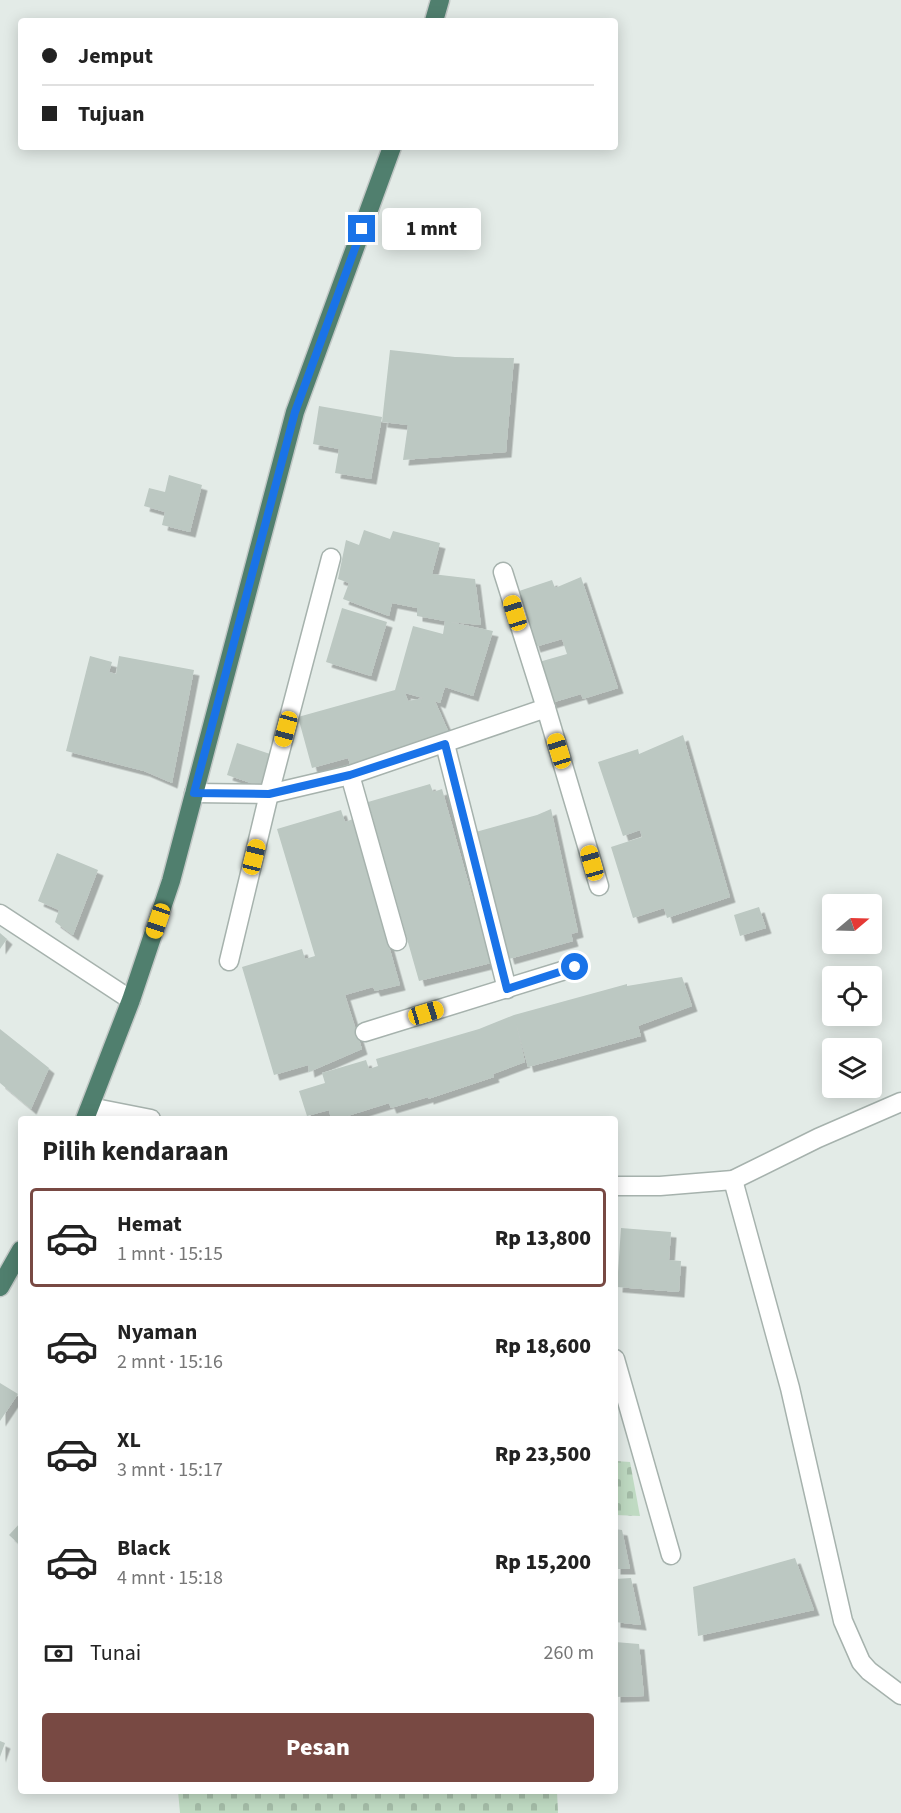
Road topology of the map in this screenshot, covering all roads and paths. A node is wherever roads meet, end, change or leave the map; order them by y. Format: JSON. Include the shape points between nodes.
{"nodes":[{"id":1,"x":440,"y":0,"type":"edge"},
{"id":2,"x":435,"y":18,"type":"edge"},
{"id":3,"x":391,"y":150,"type":"edge"},
{"id":4,"x":331,"y":558,"type":"dead end"},
{"id":5,"x":502,"y":572,"type":"dead end"},
{"id":6,"x":546,"y":708,"type":"junction"},
{"id":7,"x":445,"y":744,"type":"junction"},
{"id":8,"x":350,"y":775,"type":"junction"},
{"id":9,"x":194,"y":793,"type":"junction"},
{"id":10,"x":269,"y":794,"type":"junction"},
{"id":11,"x":599,"y":886,"type":"dead end"},
{"id":12,"x":0,"y":914,"type":"edge"},
{"id":13,"x":397,"y":941,"type":"dead end"},
{"id":14,"x":228,"y":961,"type":"dead end"},
{"id":15,"x":575,"y":967,"type":"dead end"},
{"id":16,"x":507,"y":989,"type":"junction"},
{"id":17,"x":131,"y":1000,"type":"junction"},
{"id":18,"x":365,"y":1032,"type":"dead end"},
{"id":19,"x":901,"y":1102,"type":"edge"},
{"id":20,"x":88,"y":1113,"type":"edge"},
{"id":21,"x":120,"y":1116,"type":"edge"},
{"id":22,"x":734,"y":1180,"type":"junction"},
{"id":23,"x":618,"y":1186,"type":"edge"},
{"id":24,"x":18,"y":1255,"type":"edge"},
{"id":25,"x":0,"y":1287,"type":"edge"},
{"id":26,"x":618,"y":1370,"type":"edge"},
{"id":27,"x":671,"y":1555,"type":"dead end"},
{"id":28,"x":901,"y":1695,"type":"edge"}],
"edges":[{"from":1,"to":2,"type":"highway"},
{"from":3,"to":9,"type":"highway","via":[[295,412]]},
{"from":4,"to":10,"type":"street"},
{"from":5,"to":6,"type":"street"},
{"from":6,"to":7,"type":"street"},
{"from":6,"to":11,"type":"street"},
{"from":7,"to":8,"type":"street"},
{"from":7,"to":16,"type":"street"},
{"from":8,"to":10,"type":"street"},
{"from":8,"to":13,"type":"street"},
{"from":9,"to":10,"type":"street"},
{"from":9,"to":17,"type":"highway","via":[[171,881]]},
{"from":10,"to":14,"type":"street"},
{"from":12,"to":17,"type":"street"},
{"from":15,"to":16,"type":"street"},
{"from":16,"to":18,"type":"street"},
{"from":17,"to":20,"type":"highway"},
{"from":19,"to":22,"type":"street"},
{"from":20,"to":21,"type":"street"},
{"from":22,"to":23,"type":"street"},
{"from":22,"to":28,"type":"street","via":[[790,1388],[843,1621],[861,1662]]},
{"from":24,"to":25,"type":"highway"},
{"from":26,"to":27,"type":"street"}]}
